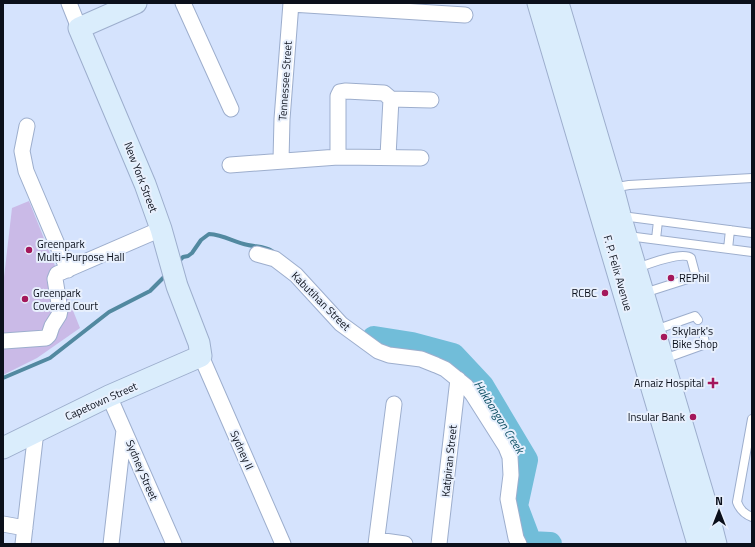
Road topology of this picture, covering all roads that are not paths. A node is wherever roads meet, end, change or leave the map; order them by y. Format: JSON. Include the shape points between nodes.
{"nodes":[{"id":1,"x":69,"y":3,"type":"edge"},
{"id":2,"x":136,"y":3,"type":"edge"},
{"id":3,"x":183,"y":3,"type":"edge"},
{"id":4,"x":538,"y":3,"type":"edge"},
{"id":5,"x":558,"y":3,"type":"edge"},
{"id":6,"x":291,"y":4,"type":"edge"},
{"id":7,"x":465,"y":15,"type":"dead end"},
{"id":8,"x":79,"y":28,"type":"junction"},
{"id":9,"x":392,"y":99,"type":"junction"},
{"id":10,"x":431,"y":100,"type":"dead end"},
{"id":11,"x":231,"y":109,"type":"dead end"},
{"id":12,"x":27,"y":126,"type":"dead end"},
{"id":13,"x":388,"y":156,"type":"junction"},
{"id":14,"x":338,"y":157,"type":"junction"},
{"id":15,"x":421,"y":158,"type":"dead end"},
{"id":16,"x":281,"y":160,"type":"junction"},
{"id":17,"x":230,"y":165,"type":"dead end"},
{"id":18,"x":752,"y":178,"type":"edge"},
{"id":19,"x":603,"y":190,"type":"junction"},
{"id":20,"x":620,"y":215,"type":"junction"},
{"id":21,"x":658,"y":221,"type":"junction"},
{"id":22,"x":161,"y":229,"type":"junction"},
{"id":23,"x":730,"y":230,"type":"junction"},
{"id":24,"x":752,"y":233,"type":"edge"},
{"id":25,"x":626,"y":235,"type":"junction"},
{"id":26,"x":656,"y":239,"type":"junction"},
{"id":27,"x":728,"y":249,"type":"junction"},
{"id":28,"x":752,"y":252,"type":"edge"},
{"id":29,"x":257,"y":254,"type":"dead end"},
{"id":30,"x":636,"y":268,"type":"junction"},
{"id":31,"x":68,"y":270,"type":"junction"},
{"id":32,"x":644,"y":293,"type":"junction"},
{"id":33,"x":698,"y":320,"type":"dead end"},
{"id":34,"x":655,"y":330,"type":"junction"},
{"id":35,"x":704,"y":338,"type":"dead end"},
{"id":36,"x":4,"y":341,"type":"dead end"},
{"id":37,"x":201,"y":356,"type":"junction"},
{"id":38,"x":664,"y":359,"type":"junction"},
{"id":39,"x":458,"y":379,"type":"junction"},
{"id":40,"x":109,"y":396,"type":"junction"},
{"id":41,"x":394,"y":404,"type":"dead end"},
{"id":42,"x":670,"y":418,"type":"junction"},
{"id":43,"x":752,"y":419,"type":"edge"},
{"id":44,"x":124,"y":429,"type":"junction"},
{"id":45,"x":36,"y":431,"type":"junction"},
{"id":46,"x":3,"y":448,"type":"edge"},
{"id":47,"x":752,"y":517,"type":"edge"},
{"id":48,"x":3,"y":524,"type":"edge"},
{"id":49,"x":25,"y":528,"type":"junction"},
{"id":50,"x":700,"y":530,"type":"edge"},
{"id":51,"x":377,"y":542,"type":"edge"},
{"id":52,"x":23,"y":544,"type":"edge"},
{"id":53,"x":111,"y":544,"type":"edge"},
{"id":54,"x":174,"y":544,"type":"edge"},
{"id":55,"x":283,"y":544,"type":"edge"},
{"id":56,"x":405,"y":544,"type":"edge"},
{"id":57,"x":439,"y":544,"type":"edge"},
{"id":58,"x":519,"y":544,"type":"edge"},
{"id":59,"x":716,"y":544,"type":"edge"}],
"edges":[{"from":1,"to":8,"type":"street","name":"New York Street"},
{"from":2,"to":8,"type":"main road"},
{"from":3,"to":11,"type":"street"},
{"from":4,"to":19,"type":"main road","name":"F. P. Felix Avenue"},
{"from":5,"to":19,"type":"main road","name":"F. P. Felix Avenue"},
{"from":6,"to":7,"type":"street"},
{"from":6,"to":16,"type":"street","name":"Tennessee Street"},
{"from":8,"to":22,"type":"main road","name":"New York Street","via":[[143,177]]},
{"from":9,"to":10,"type":"street"},
{"from":9,"to":13,"type":"street"},
{"from":9,"to":14,"type":"street","via":[[384,93],[340,92]]},
{"from":12,"to":31,"type":"street","via":[[22,151],[26,171]]},
{"from":13,"to":14,"type":"street"},
{"from":13,"to":15,"type":"street"},
{"from":14,"to":16,"type":"street"},
{"from":16,"to":17,"type":"street"},
{"from":18,"to":19,"type":"lane","via":[[629,185]]},
{"from":19,"to":20,"type":"main road","name":"F. P. Felix Avenue"},
{"from":19,"to":42,"type":"main road","name":"F. P. Felix Avenue"},
{"from":20,"to":21,"type":"lane"},
{"from":20,"to":25,"type":"main road","name":"F. P. Felix Avenue"},
{"from":21,"to":23,"type":"lane"},
{"from":21,"to":26,"type":"lane"},
{"from":22,"to":31,"type":"street"},
{"from":22,"to":37,"type":"main road","name":"New York Street"},
{"from":23,"to":24,"type":"lane"},
{"from":23,"to":27,"type":"lane"},
{"from":25,"to":26,"type":"lane"},
{"from":25,"to":30,"type":"main road","name":"F. P. Felix Avenue"},
{"from":26,"to":27,"type":"lane"},
{"from":27,"to":28,"type":"lane"},
{"from":29,"to":39,"type":"street","name":"Kabutihan Street","via":[[275,259],[296,275],[341,324],[378,351],[421,359],[445,369]]},
{"from":30,"to":32,"type":"main road","name":"F. P. Felix Avenue"},
{"from":30,"to":32,"type":"lane","via":[[676,256],[687,255],[691,258],[694,277]]},
{"from":31,"to":36,"type":"street","via":[[57,274],[55,279],[60,310],[49,335],[43,339]]},
{"from":32,"to":34,"type":"main road","name":"F. P. Felix Avenue"},
{"from":33,"to":34,"type":"lane","via":[[695,316]]},
{"from":34,"to":38,"type":"main road","name":"F. P. Felix Avenue"},
{"from":35,"to":38,"type":"lane","via":[[703,345]]},
{"from":37,"to":40,"type":"main road","name":"Capetown Street"},
{"from":37,"to":55,"type":"street","name":"Sydney II"},
{"from":38,"to":42,"type":"main road","name":"F. P. Felix Avenue"},
{"from":39,"to":57,"type":"street","name":"Katipiran Street"},
{"from":39,"to":58,"type":"street","name":"Kabutihan Street","via":[[473,395],[510,457],[512,476],[508,499]]},
{"from":40,"to":44,"type":"street","name":"Sydney Street"},
{"from":40,"to":45,"type":"main road","name":"Capetown Street"},
{"from":41,"to":51,"type":"street"},
{"from":42,"to":50,"type":"main road","name":"F. P. Felix Avenue","via":[[696,504]]},
{"from":43,"to":47,"type":"lane","via":[[737,502],[745,514]]},
{"from":44,"to":53,"type":"street"},
{"from":44,"to":54,"type":"street","name":"Sydney Street"},
{"from":45,"to":46,"type":"main road","name":"Capetown Street"},
{"from":45,"to":49,"type":"street"},
{"from":48,"to":49,"type":"street"},
{"from":49,"to":52,"type":"street"},
{"from":50,"to":59,"type":"main road","name":"F. P. Felix Avenue"},
{"from":51,"to":56,"type":"street"}]}
